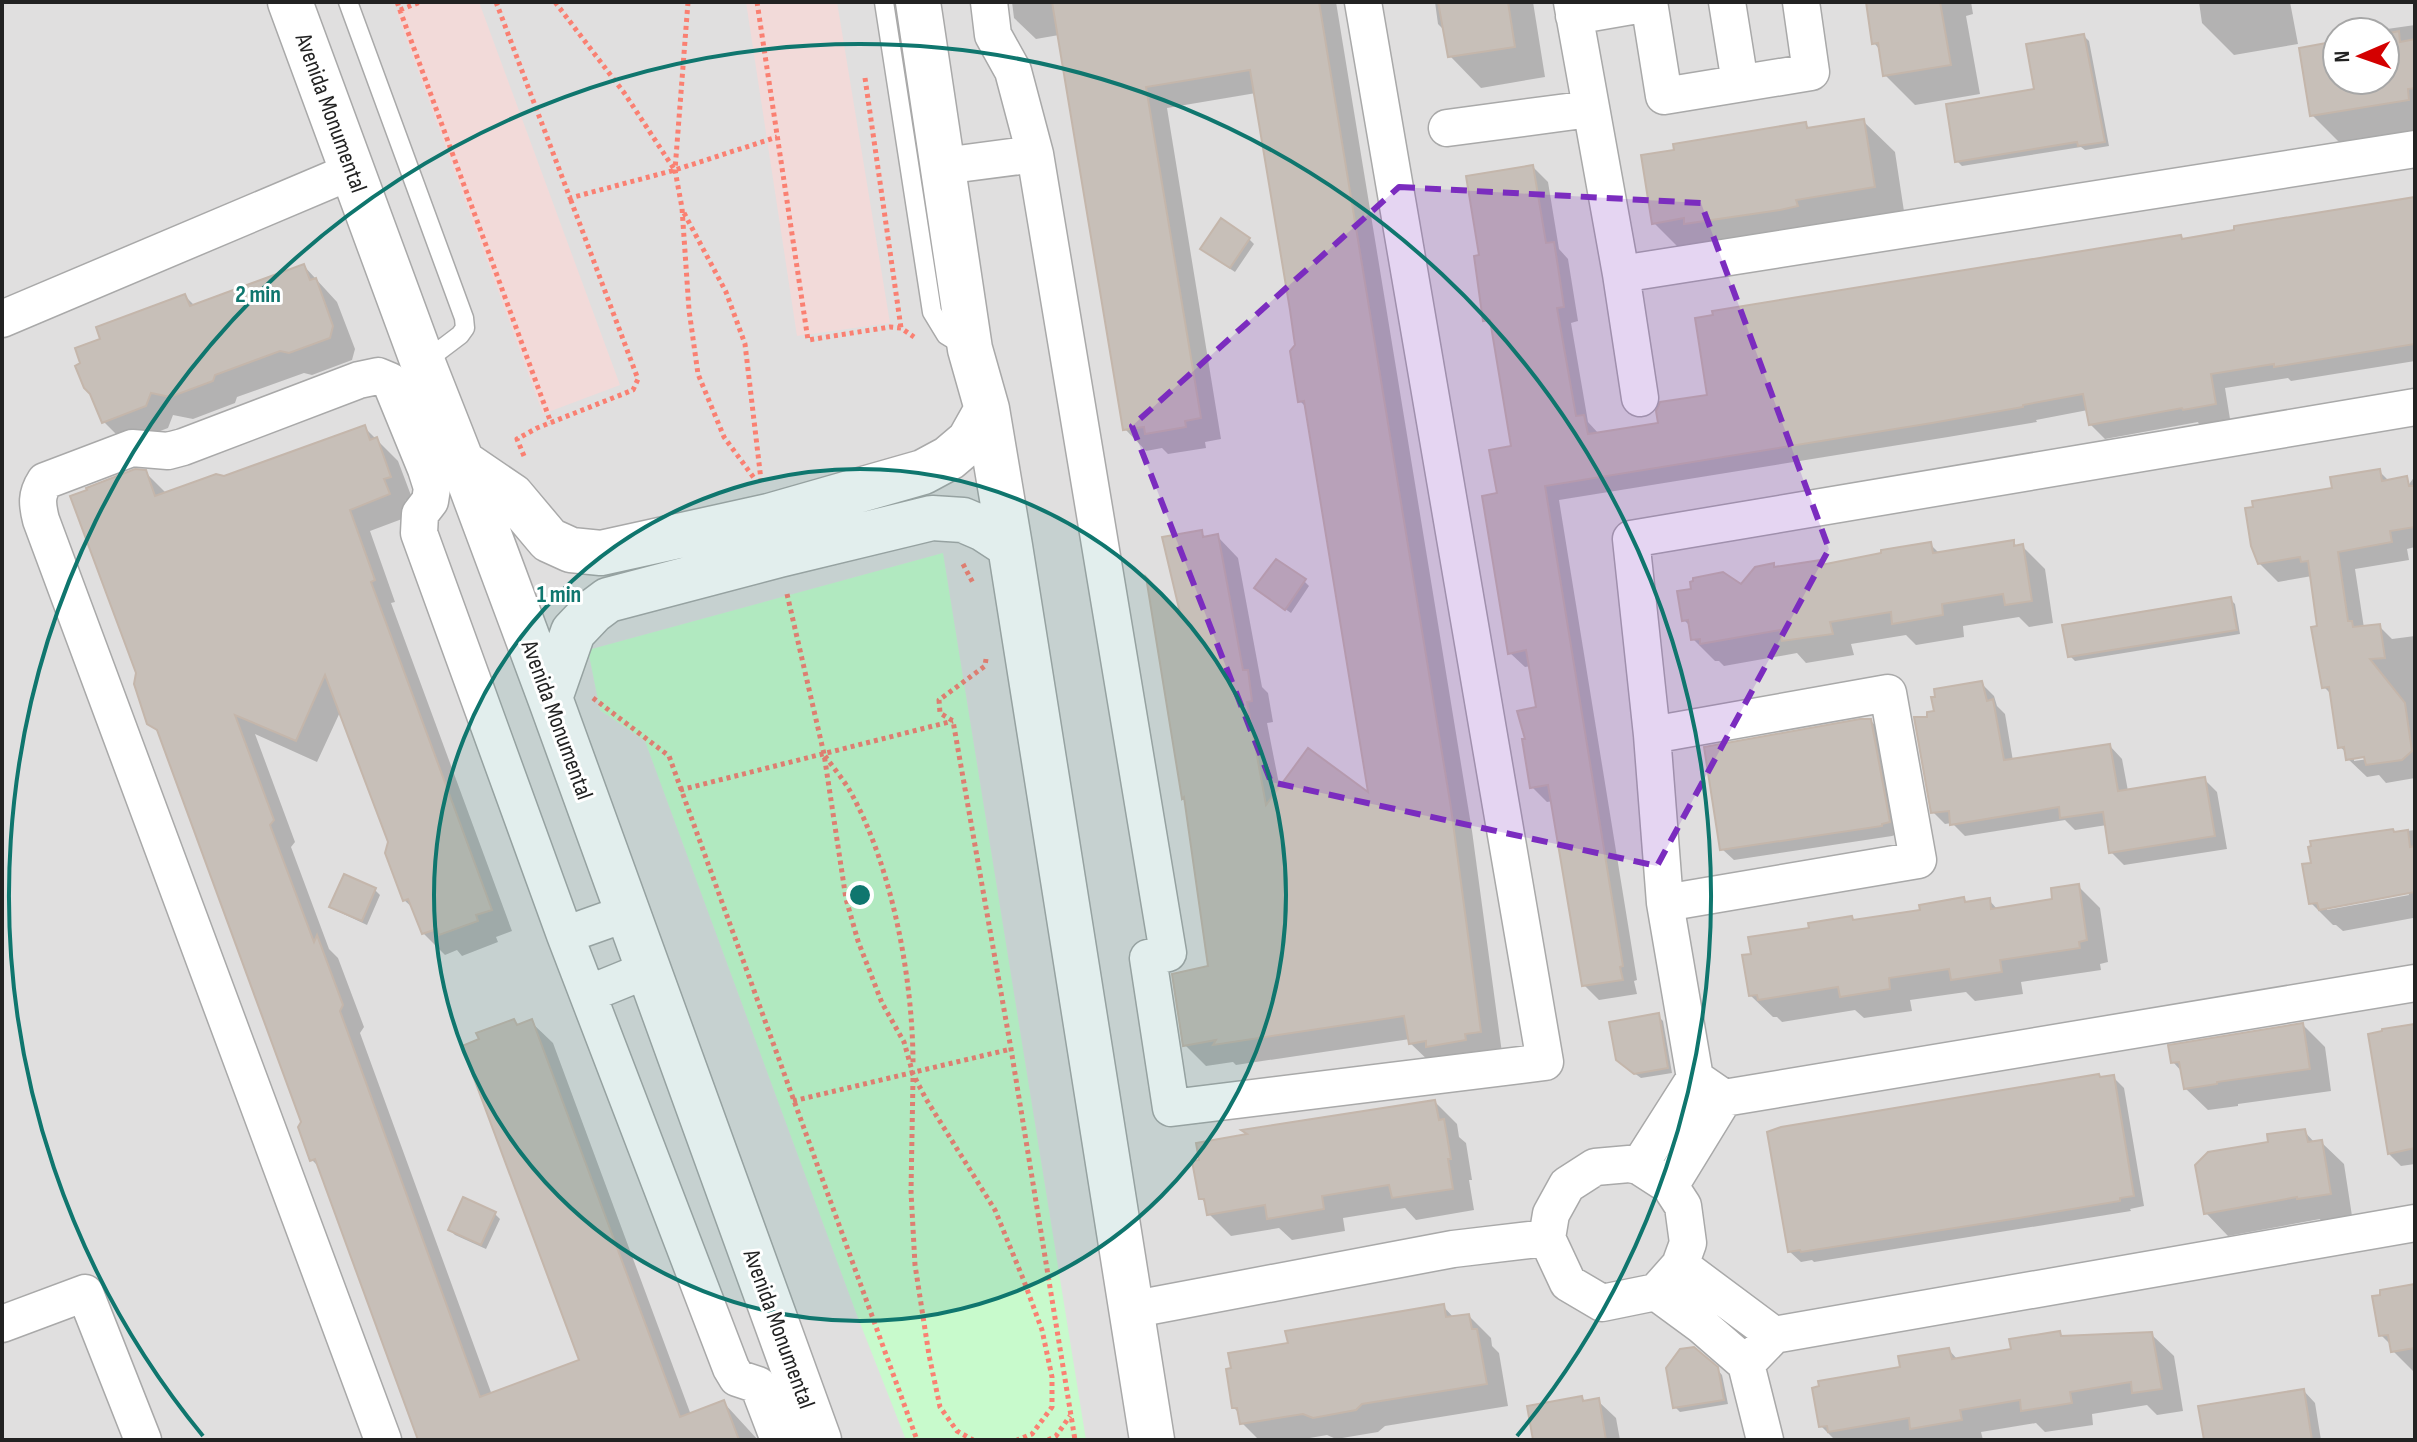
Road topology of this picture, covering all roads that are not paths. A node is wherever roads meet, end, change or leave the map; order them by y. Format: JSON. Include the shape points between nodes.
{"nodes":[{"id":1,"x":290,"y":2,"type":"edge"},
{"id":2,"x":348,"y":2,"type":"edge"},
{"id":3,"x":884,"y":2,"type":"edge"},
{"id":4,"x":918,"y":2,"type":"edge"},
{"id":5,"x":989,"y":2,"type":"edge"},
{"id":6,"x":1363,"y":2,"type":"edge"},
{"id":7,"x":1727,"y":2,"type":"edge"},
{"id":8,"x":1801,"y":2,"type":"edge"},
{"id":9,"x":1649,"y":3,"type":"edge"},
{"id":10,"x":1573,"y":9,"type":"edge"},
{"id":11,"x":1740,"y":83,"type":"junction"},
{"id":12,"x":1590,"y":109,"type":"junction"},
{"id":13,"x":1447,"y":128,"type":"dead end"},
{"id":14,"x":2415,"y":149,"type":"edge"},
{"id":15,"x":1035,"y":154,"type":"junction"},
{"id":16,"x":943,"y":166,"type":"junction"},
{"id":17,"x":352,"y":171,"type":"junction"},
{"id":18,"x":1621,"y":274,"type":"junction"},
{"id":19,"x":2,"y":319,"type":"edge"},
{"id":20,"x":970,"y":349,"type":"junction"},
{"id":21,"x":423,"y":363,"type":"junction"},
{"id":22,"x":1640,"y":398,"type":"dead end"},
{"id":23,"x":2415,"y":407,"type":"edge"},
{"id":24,"x":987,"y":409,"type":"junction"},
{"id":25,"x":462,"y":462,"type":"junction"},
{"id":26,"x":1010,"y":546,"type":"junction"},
{"id":27,"x":567,"y":694,"type":"junction"},
{"id":28,"x":1652,"y":735,"type":"junction"},
{"id":29,"x":1665,"y":903,"type":"junction"},
{"id":30,"x":627,"y":913,"type":"junction"},
{"id":31,"x":565,"y":935,"type":"junction"},
{"id":32,"x":647,"y":970,"type":"junction"},
{"id":33,"x":2415,"y":983,"type":"edge"},
{"id":34,"x":588,"y":994,"type":"junction"},
{"id":35,"x":1710,"y":1088,"type":"junction"},
{"id":36,"x":1639,"y":1166,"type":"junction"},
{"id":37,"x":1670,"y":1186,"type":"junction"},
{"id":38,"x":2415,"y":1223,"type":"edge"},
{"id":39,"x":1547,"y":1238,"type":"junction"},
{"id":40,"x":1680,"y":1265,"type":"junction"},
{"id":41,"x":1656,"y":1292,"type":"junction"},
{"id":42,"x":1130,"y":1310,"type":"junction"},
{"id":43,"x":2,"y":1324,"type":"edge"},
{"id":44,"x":1774,"y":1335,"type":"junction"},
{"id":45,"x":1746,"y":1364,"type":"junction"},
{"id":46,"x":143,"y":1440,"type":"edge"},
{"id":47,"x":383,"y":1440,"type":"edge"},
{"id":48,"x":779,"y":1440,"type":"edge"},
{"id":49,"x":819,"y":1440,"type":"edge"},
{"id":50,"x":1152,"y":1440,"type":"edge"},
{"id":51,"x":1765,"y":1440,"type":"edge"}],
"edges":[{"from":1,"to":17,"type":"street","name":"Avenida Monumental"},
{"from":2,"to":21,"type":"lane","via":[[464,318],[460,335]]},
{"from":3,"to":20,"type":"lane","via":[[932,312],[946,335]]},
{"from":4,"to":16,"type":"street"},
{"from":5,"to":15,"type":"street","via":[[993,35],[1013,71]]},
{"from":6,"to":15,"type":"street","via":[[1545,1062],[1171,1108],[1148,958],[1168,953]]},
{"from":7,"to":11,"type":"street"},
{"from":8,"to":11,"type":"street","via":[[1811,72]]},
{"from":9,"to":10,"type":"street"},
{"from":9,"to":11,"type":"street","via":[[1664,96]]},
{"from":10,"to":12,"type":"street"},
{"from":12,"to":13,"type":"street"},
{"from":12,"to":18,"type":"street"},
{"from":14,"to":18,"type":"street"},
{"from":15,"to":16,"type":"street"},
{"from":16,"to":20,"type":"street"},
{"from":17,"to":19,"type":"street"},
{"from":17,"to":21,"type":"street","name":"Avenida Monumental"},
{"from":18,"to":22,"type":"street"},
{"from":20,"to":24,"type":"street"},
{"from":21,"to":25,"type":"street","name":"Avenida Monumental"},
{"from":23,"to":28,"type":"street","via":[[1631,539]]},
{"from":24,"to":25,"type":"street","via":[[969,441],[923,472],[769,516],[601,553],[571,550],[549,540],[512,496]]},
{"from":24,"to":26,"type":"street"},
{"from":25,"to":27,"type":"street","name":"Avenida Monumental"},
{"from":26,"to":27,"type":"street","via":[[963,520],[932,518],[608,600],[573,632]]},
{"from":26,"to":42,"type":"street"},
{"from":27,"to":30,"type":"street","name":"Avenida Monumental"},
{"from":28,"to":29,"type":"street"},
{"from":28,"to":29,"type":"street","via":[[1888,693],[1918,860]]},
{"from":29,"to":35,"type":"street"},
{"from":30,"to":31,"type":"street"},
{"from":30,"to":32,"type":"street","name":"Avenida Monumental"},
{"from":31,"to":34,"type":"street"},
{"from":31,"to":47,"type":"street","via":[[419,533],[420,514],[432,488],[390,381],[378,376],[359,380],[183,447],[132,448],[45,481],[38,492],[41,520]]},
{"from":32,"to":34,"type":"street"},
{"from":32,"to":49,"type":"street","name":"Avenida Monumental"},
{"from":33,"to":35,"type":"street"},
{"from":34,"to":48,"type":"street","via":[[731,1368],[737,1378],[758,1385]]},
{"from":35,"to":36,"type":"street","via":[[1673,1116]]},
{"from":35,"to":37,"type":"street"},
{"from":36,"to":37,"type":"street"},
{"from":36,"to":39,"type":"street","via":[[1595,1167],[1567,1185],[1551,1214]]},
{"from":37,"to":40,"type":"street","via":[[1683,1206],[1688,1243]]},
{"from":38,"to":44,"type":"street"},
{"from":39,"to":41,"type":"street","via":[[1568,1283],[1602,1303]]},
{"from":39,"to":42,"type":"street","via":[[1453,1249]]},
{"from":40,"to":41,"type":"street"},
{"from":40,"to":44,"type":"street"},
{"from":41,"to":45,"type":"street"},
{"from":42,"to":50,"type":"street"},
{"from":43,"to":46,"type":"street","via":[[85,1293]]},
{"from":44,"to":45,"type":"street"},
{"from":45,"to":51,"type":"street"}]}
